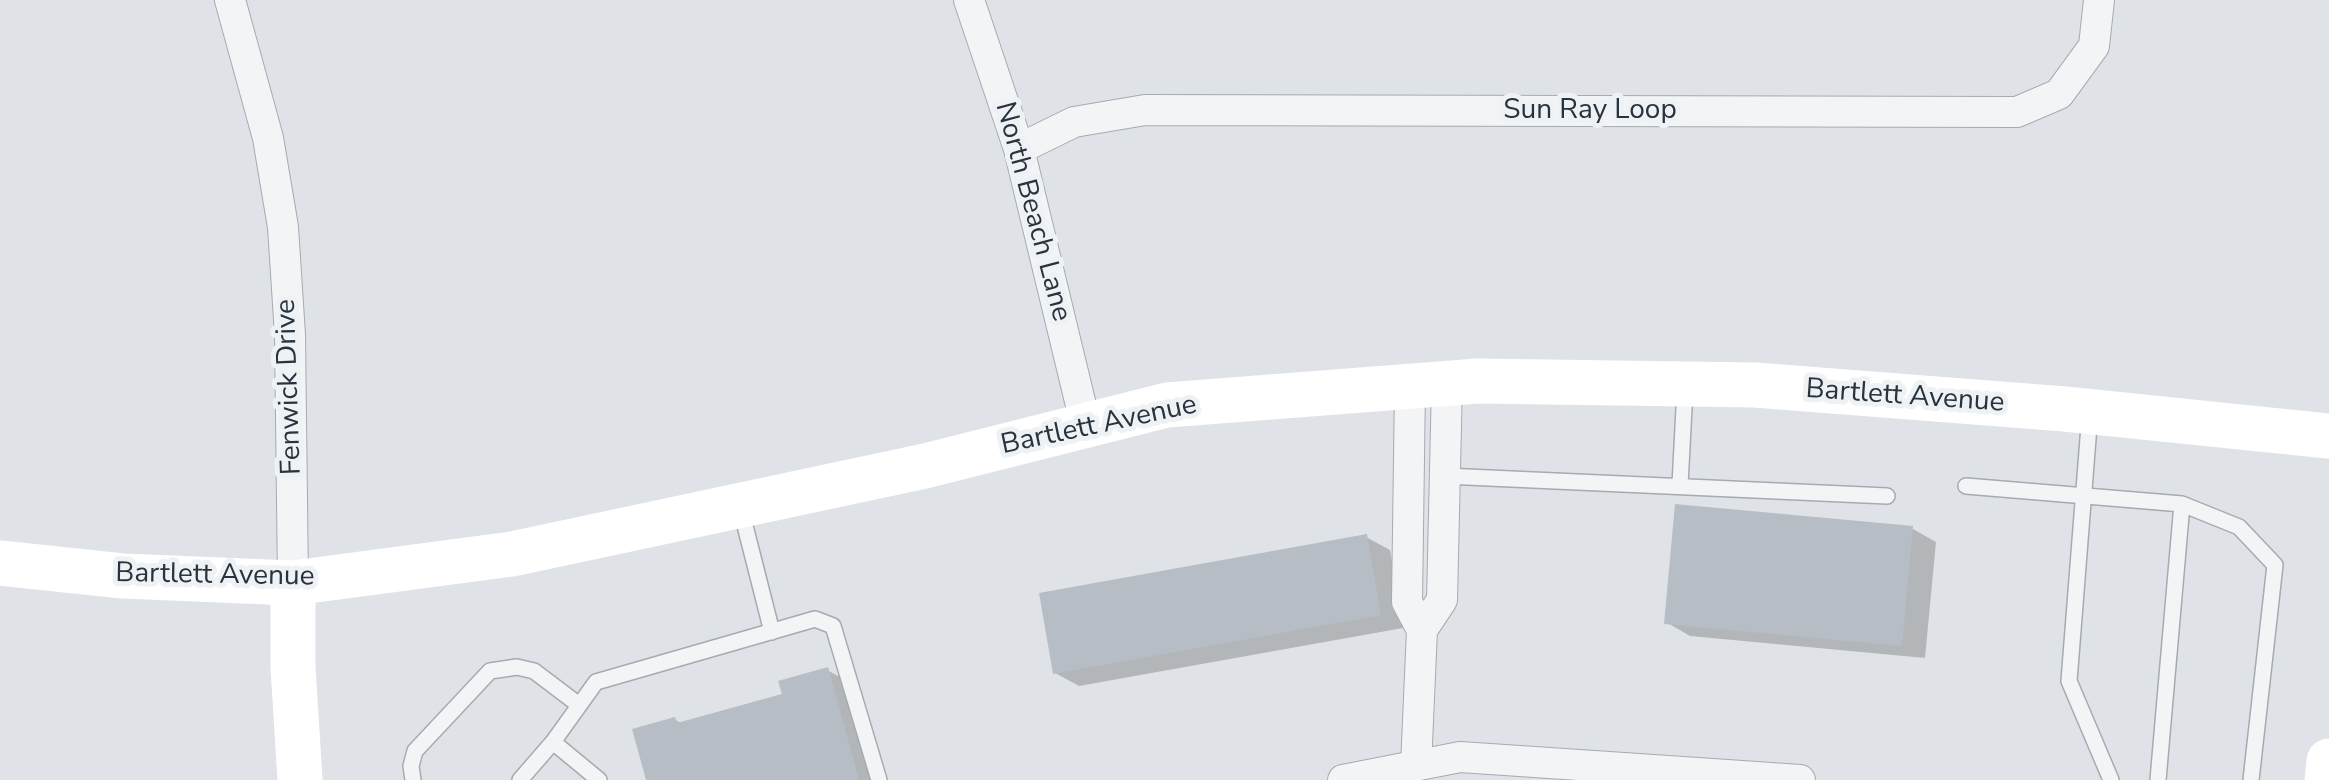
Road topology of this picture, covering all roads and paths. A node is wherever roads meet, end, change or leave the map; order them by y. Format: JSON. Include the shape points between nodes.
{"nodes":[{"id":1,"x":230,"y":0,"type":"edge"},
{"id":2,"x":969,"y":0,"type":"edge"},
{"id":3,"x":2099,"y":0,"type":"edge"},
{"id":4,"x":1019,"y":149,"type":"junction"},
{"id":5,"x":1685,"y":384,"type":"junction"},
{"id":6,"x":1428,"y":385,"type":"junction"},
{"id":7,"x":2090,"y":412,"type":"junction"},
{"id":8,"x":1086,"y":426,"type":"junction"},
{"id":9,"x":2329,"y":436,"type":"edge"},
{"id":10,"x":1445,"y":476,"type":"junction"},
{"id":11,"x":1680,"y":485,"type":"junction"},
{"id":12,"x":1966,"y":486,"type":"dead end"},
{"id":13,"x":1886,"y":496,"type":"dead end"},
{"id":14,"x":2082,"y":496,"type":"junction"},
{"id":15,"x":2182,"y":504,"type":"junction"},
{"id":16,"x":740,"y":506,"type":"junction"},
{"id":17,"x":0,"y":562,"type":"edge"},
{"id":18,"x":293,"y":583,"type":"junction"},
{"id":19,"x":1422,"y":630,"type":"junction"},
{"id":20,"x":772,"y":632,"type":"junction"},
{"id":21,"x":579,"y":705,"type":"junction"},
{"id":22,"x":553,"y":742,"type":"junction"},
{"id":23,"x":2329,"y":761,"type":"edge"},
{"id":24,"x":1416,"y":766,"type":"junction"},
{"id":25,"x":1702,"y":776,"type":"edge"},
{"id":26,"x":300,"y":780,"type":"edge"},
{"id":27,"x":413,"y":780,"type":"edge"},
{"id":28,"x":520,"y":780,"type":"edge"},
{"id":29,"x":599,"y":780,"type":"edge"},
{"id":30,"x":879,"y":780,"type":"edge"},
{"id":31,"x":1343,"y":780,"type":"edge"},
{"id":32,"x":1800,"y":780,"type":"edge"},
{"id":33,"x":2110,"y":780,"type":"edge"},
{"id":34,"x":2158,"y":780,"type":"edge"},
{"id":35,"x":2251,"y":780,"type":"edge"},
{"id":36,"x":2327,"y":780,"type":"edge"}],
"edges":[{"from":1,"to":18,"type":"street","name":"Fenwick Drive","via":[[268,138],[283,227]]},
{"from":2,"to":4,"type":"street","name":"North Beach Lane"},
{"from":3,"to":4,"type":"street","name":"Sun Ray Loop","via":[[2094,46],[2059,94],[2017,112],[1145,110],[1074,122]]},
{"from":4,"to":8,"type":"street","name":"North Beach Lane"},
{"from":5,"to":6,"type":"main road","name":"Bartlett Avenue"},
{"from":5,"to":7,"type":"main road","name":"Bartlett Avenue"},
{"from":5,"to":11,"type":"lane"},
{"from":6,"to":8,"type":"main road","name":"Bartlett Avenue","via":[[1167,405]]},
{"from":6,"to":10,"type":"street"},
{"from":6,"to":19,"type":"street","via":[[1407,602]]},
{"from":7,"to":9,"type":"main road","name":"Bartlett Avenue"},
{"from":7,"to":14,"type":"lane"},
{"from":8,"to":16,"type":"main road","name":"Bartlett Avenue"},
{"from":10,"to":11,"type":"lane"},
{"from":10,"to":19,"type":"street","via":[[1442,600]]},
{"from":11,"to":13,"type":"lane"},
{"from":12,"to":14,"type":"lane"},
{"from":14,"to":15,"type":"lane"},
{"from":14,"to":33,"type":"lane","via":[[2069,681]]},
{"from":15,"to":34,"type":"lane"},
{"from":15,"to":35,"type":"lane","via":[[2240,527],[2275,565]]},
{"from":16,"to":18,"type":"main road","name":"Bartlett Avenue","via":[[512,554]]},
{"from":16,"to":20,"type":"lane"},
{"from":17,"to":18,"type":"main road","name":"Bartlett Avenue","via":[[123,576]]},
{"from":18,"to":26,"type":"main road","name":"Fenwick Drive"},
{"from":19,"to":24,"type":"street"},
{"from":20,"to":21,"type":"lane","via":[[596,682]]},
{"from":20,"to":30,"type":"lane","via":[[815,619],[833,626]]},
{"from":21,"to":22,"type":"lane"},
{"from":21,"to":27,"type":"lane","via":[[534,671],[490,671],[415,751]]},
{"from":22,"to":28,"type":"lane"},
{"from":22,"to":29,"type":"lane"},
{"from":23,"to":36,"type":"main road"},
{"from":24,"to":25,"type":"street","via":[[1460,757]]},
{"from":24,"to":31,"type":"street"},
{"from":25,"to":32,"type":"street"}]}
